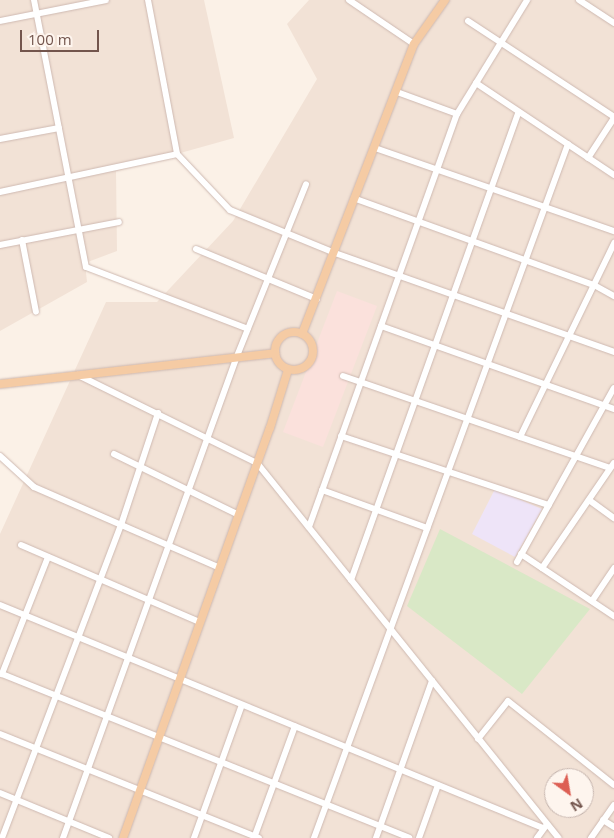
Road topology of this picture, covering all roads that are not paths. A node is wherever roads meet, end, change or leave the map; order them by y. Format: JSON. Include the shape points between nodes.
{"nodes":[{"id":1,"x":34,"y":0,"type":"edge"},
{"id":2,"x":106,"y":0,"type":"edge"},
{"id":3,"x":148,"y":0,"type":"edge"},
{"id":4,"x":349,"y":0,"type":"edge"},
{"id":5,"x":445,"y":0,"type":"edge"},
{"id":6,"x":527,"y":0,"type":"edge"},
{"id":7,"x":579,"y":0,"type":"edge"},
{"id":8,"x":37,"y":14,"type":"junction"},
{"id":9,"x":0,"y":21,"type":"edge"},
{"id":10,"x":468,"y":21,"type":"dead end"},
{"id":11,"x":614,"y":23,"type":"edge"},
{"id":12,"x":501,"y":42,"type":"junction"},
{"id":13,"x":414,"y":44,"type":"junction"},
{"id":14,"x":476,"y":83,"type":"junction"},
{"id":15,"x":397,"y":92,"type":"junction"},
{"id":16,"x":520,"y":112,"type":"junction"},
{"id":17,"x":457,"y":114,"type":"junction"},
{"id":18,"x":614,"y":117,"type":"edge"},
{"id":19,"x":59,"y":128,"type":"junction"},
{"id":20,"x":0,"y":139,"type":"edge"},
{"id":21,"x":568,"y":144,"type":"junction"},
{"id":22,"x":375,"y":148,"type":"junction"},
{"id":23,"x":177,"y":154,"type":"junction"},
{"id":24,"x":588,"y":158,"type":"junction"},
{"id":25,"x":437,"y":169,"type":"junction"},
{"id":26,"x":614,"y":175,"type":"edge"},
{"id":27,"x":69,"y":177,"type":"junction"},
{"id":28,"x":306,"y":184,"type":"dead end"},
{"id":29,"x":492,"y":188,"type":"junction"},
{"id":30,"x":0,"y":192,"type":"edge"},
{"id":31,"x":356,"y":199,"type":"junction"},
{"id":32,"x":545,"y":207,"type":"junction"},
{"id":33,"x":119,"y":222,"type":"dead end"},
{"id":34,"x":418,"y":222,"type":"junction"},
{"id":35,"x":79,"y":229,"type":"junction"},
{"id":36,"x":614,"y":231,"type":"edge"},
{"id":37,"x":286,"y":233,"type":"junction"},
{"id":38,"x":22,"y":240,"type":"junction"},
{"id":39,"x":473,"y":241,"type":"junction"},
{"id":40,"x":614,"y":243,"type":"edge"},
{"id":41,"x":0,"y":245,"type":"edge"},
{"id":42,"x":196,"y":249,"type":"dead end"},
{"id":43,"x":335,"y":253,"type":"junction"},
{"id":44,"x":525,"y":260,"type":"junction"},
{"id":45,"x":399,"y":276,"type":"junction"},
{"id":46,"x":268,"y":279,"type":"junction"},
{"id":47,"x":594,"y":285,"type":"junction"},
{"id":48,"x":453,"y":295,"type":"junction"},
{"id":49,"x":614,"y":296,"type":"edge"},
{"id":50,"x":317,"y":300,"type":"junction"},
{"id":51,"x":36,"y":312,"type":"dead end"},
{"id":52,"x":506,"y":314,"type":"junction"},
{"id":53,"x":381,"y":326,"type":"junction"},
{"id":54,"x":248,"y":329,"type":"junction"},
{"id":55,"x":302,"y":334,"type":"junction"},
{"id":56,"x":569,"y":336,"type":"junction"},
{"id":57,"x":435,"y":345,"type":"junction"},
{"id":58,"x":614,"y":352,"type":"edge"},
{"id":59,"x":275,"y":353,"type":"junction"},
{"id":60,"x":237,"y":356,"type":"junction"},
{"id":61,"x":487,"y":364,"type":"junction"},
{"id":62,"x":288,"y":370,"type":"junction"},
{"id":63,"x":76,"y":374,"type":"junction"},
{"id":64,"x":343,"y":376,"type":"dead end"},
{"id":65,"x":361,"y":383,"type":"junction"},
{"id":66,"x":0,"y":384,"type":"edge"},
{"id":67,"x":546,"y":384,"type":"junction"},
{"id":68,"x":614,"y":388,"type":"edge"},
{"id":69,"x":415,"y":401,"type":"junction"},
{"id":70,"x":605,"y":404,"type":"junction"},
{"id":71,"x":614,"y":409,"type":"edge"},
{"id":72,"x":158,"y":413,"type":"junction"},
{"id":73,"x":467,"y":419,"type":"junction"},
{"id":74,"x":341,"y":436,"type":"junction"},
{"id":75,"x":520,"y":437,"type":"junction"},
{"id":76,"x":208,"y":438,"type":"junction"},
{"id":77,"x":114,"y":454,"type":"dead end"},
{"id":78,"x":396,"y":454,"type":"junction"},
{"id":79,"x":0,"y":456,"type":"edge"},
{"id":80,"x":576,"y":456,"type":"junction"},
{"id":81,"x":257,"y":463,"type":"junction"},
{"id":82,"x":612,"y":466,"type":"edge"},
{"id":83,"x":140,"y":467,"type":"junction"},
{"id":84,"x":448,"y":472,"type":"junction"},
{"id":85,"x":322,"y":490,"type":"junction"},
{"id":86,"x":190,"y":491,"type":"junction"},
{"id":87,"x":589,"y":500,"type":"junction"},
{"id":88,"x":548,"y":505,"type":"junction"},
{"id":89,"x":376,"y":510,"type":"junction"},
{"id":90,"x":239,"y":514,"type":"junction"},
{"id":91,"x":614,"y":518,"type":"edge"},
{"id":92,"x":121,"y":525,"type":"junction"},
{"id":93,"x":309,"y":527,"type":"junction"},
{"id":94,"x":427,"y":528,"type":"junction"},
{"id":95,"x":21,"y":545,"type":"dead end"},
{"id":96,"x":170,"y":546,"type":"junction"},
{"id":97,"x":521,"y":554,"type":"junction"},
{"id":98,"x":48,"y":557,"type":"junction"},
{"id":99,"x":517,"y":562,"type":"dead end"},
{"id":100,"x":220,"y":568,"type":"junction"},
{"id":101,"x":542,"y":568,"type":"junction"},
{"id":102,"x":614,"y":568,"type":"edge"},
{"id":103,"x":99,"y":579,"type":"junction"},
{"id":104,"x":351,"y":580,"type":"junction"},
{"id":105,"x":150,"y":601,"type":"junction"},
{"id":106,"x":592,"y":601,"type":"junction"},
{"id":107,"x":0,"y":605,"type":"edge"},
{"id":108,"x":25,"y":615,"type":"junction"},
{"id":109,"x":614,"y":616,"type":"edge"},
{"id":110,"x":200,"y":622,"type":"junction"},
{"id":111,"x":390,"y":629,"type":"junction"},
{"id":112,"x":76,"y":636,"type":"junction"},
{"id":113,"x":129,"y":658,"type":"junction"},
{"id":114,"x":180,"y":679,"type":"junction"},
{"id":115,"x":432,"y":681,"type":"junction"},
{"id":116,"x":55,"y":695,"type":"junction"},
{"id":117,"x":242,"y":705,"type":"junction"},
{"id":118,"x":108,"y":716,"type":"junction"},
{"id":119,"x":295,"y":726,"type":"junction"},
{"id":120,"x":0,"y":734,"type":"edge"},
{"id":121,"x":159,"y":737,"type":"junction"},
{"id":122,"x":478,"y":739,"type":"junction"},
{"id":123,"x":35,"y":748,"type":"junction"},
{"id":124,"x":347,"y":748,"type":"junction"},
{"id":125,"x":222,"y":762,"type":"junction"},
{"id":126,"x":89,"y":770,"type":"junction"},
{"id":127,"x":400,"y":770,"type":"junction"},
{"id":128,"x":274,"y":784,"type":"junction"},
{"id":129,"x":438,"y":785,"type":"junction"},
{"id":130,"x":614,"y":785,"type":"edge"},
{"id":131,"x":140,"y":790,"type":"junction"},
{"id":132,"x":0,"y":793,"type":"edge"},
{"id":133,"x":16,"y":800,"type":"junction"},
{"id":134,"x":326,"y":804,"type":"junction"},
{"id":135,"x":614,"y":805,"type":"edge"},
{"id":136,"x":202,"y":815,"type":"junction"},
{"id":137,"x":604,"y":820,"type":"junction"},
{"id":138,"x":70,"y":822,"type":"junction"},
{"id":139,"x":380,"y":826,"type":"junction"},
{"id":140,"x":545,"y":827,"type":"junction"},
{"id":141,"x":614,"y":827,"type":"edge"},
{"id":142,"x":256,"y":837,"type":"edge"},
{"id":143,"x":2,"y":838,"type":"edge"},
{"id":144,"x":64,"y":838,"type":"edge"},
{"id":145,"x":109,"y":838,"type":"edge"},
{"id":146,"x":123,"y":838,"type":"edge"},
{"id":147,"x":194,"y":838,"type":"edge"},
{"id":148,"x":314,"y":838,"type":"edge"},
{"id":149,"x":376,"y":838,"type":"edge"},
{"id":150,"x":409,"y":838,"type":"edge"},
{"id":151,"x":419,"y":838,"type":"edge"},
{"id":152,"x":537,"y":838,"type":"edge"},
{"id":153,"x":559,"y":838,"type":"edge"},
{"id":154,"x":591,"y":838,"type":"edge"}],
"edges":[{"from":1,"to":8,"type":"street"},
{"from":2,"to":8,"type":"street"},
{"from":3,"to":23,"type":"street"},
{"from":4,"to":13,"type":"street"},
{"from":5,"to":13,"type":"main road"},
{"from":6,"to":12,"type":"street"},
{"from":7,"to":11,"type":"street"},
{"from":8,"to":9,"type":"street"},
{"from":8,"to":19,"type":"street"},
{"from":10,"to":12,"type":"street"},
{"from":12,"to":14,"type":"street"},
{"from":12,"to":18,"type":"street"},
{"from":13,"to":15,"type":"main road"},
{"from":14,"to":16,"type":"street"},
{"from":14,"to":17,"type":"street"},
{"from":15,"to":17,"type":"street"},
{"from":15,"to":22,"type":"main road"},
{"from":16,"to":21,"type":"street"},
{"from":16,"to":29,"type":"street"},
{"from":17,"to":25,"type":"street"},
{"from":18,"to":24,"type":"street"},
{"from":19,"to":20,"type":"street"},
{"from":19,"to":27,"type":"street"},
{"from":21,"to":24,"type":"street"},
{"from":21,"to":32,"type":"street"},
{"from":22,"to":25,"type":"street"},
{"from":22,"to":31,"type":"main road"},
{"from":23,"to":27,"type":"street"},
{"from":23,"to":37,"type":"street","via":[[230,210]]},
{"from":24,"to":26,"type":"street"},
{"from":25,"to":29,"type":"street"},
{"from":25,"to":34,"type":"street"},
{"from":27,"to":30,"type":"street"},
{"from":27,"to":35,"type":"street"},
{"from":28,"to":37,"type":"street"},
{"from":29,"to":32,"type":"street"},
{"from":29,"to":39,"type":"street"},
{"from":31,"to":34,"type":"street"},
{"from":31,"to":43,"type":"main road"},
{"from":32,"to":36,"type":"street"},
{"from":32,"to":44,"type":"street"},
{"from":33,"to":35,"type":"street"},
{"from":34,"to":39,"type":"street"},
{"from":34,"to":45,"type":"street"},
{"from":35,"to":38,"type":"street"},
{"from":35,"to":54,"type":"street","via":[[86,267]]},
{"from":37,"to":43,"type":"street"},
{"from":37,"to":46,"type":"street"},
{"from":38,"to":41,"type":"street"},
{"from":38,"to":51,"type":"street"},
{"from":39,"to":44,"type":"street"},
{"from":39,"to":48,"type":"street"},
{"from":40,"to":47,"type":"street"},
{"from":42,"to":46,"type":"street"},
{"from":43,"to":45,"type":"street"},
{"from":43,"to":50,"type":"main road"},
{"from":44,"to":47,"type":"street"},
{"from":44,"to":52,"type":"street"},
{"from":45,"to":48,"type":"street"},
{"from":45,"to":53,"type":"street"},
{"from":46,"to":50,"type":"street"},
{"from":46,"to":54,"type":"street"},
{"from":47,"to":49,"type":"street"},
{"from":47,"to":56,"type":"street"},
{"from":48,"to":52,"type":"street"},
{"from":48,"to":57,"type":"street"},
{"from":50,"to":55,"type":"main road"},
{"from":52,"to":56,"type":"street"},
{"from":52,"to":61,"type":"street"},
{"from":53,"to":57,"type":"street"},
{"from":53,"to":65,"type":"street"},
{"from":54,"to":60,"type":"street"},
{"from":55,"to":59,"type":"main road","via":[[283,336]]},
{"from":55,"to":62,"type":"main road","via":[[312,346],[312,356],[305,366]]},
{"from":56,"to":58,"type":"street"},
{"from":56,"to":67,"type":"street"},
{"from":57,"to":61,"type":"street"},
{"from":57,"to":69,"type":"street"},
{"from":59,"to":60,"type":"main road"},
{"from":59,"to":62,"type":"main road","via":[[279,363]]},
{"from":60,"to":63,"type":"main road"},
{"from":60,"to":76,"type":"street"},
{"from":61,"to":67,"type":"street"},
{"from":61,"to":73,"type":"street"},
{"from":62,"to":81,"type":"main road"},
{"from":63,"to":66,"type":"main road"},
{"from":63,"to":72,"type":"street"},
{"from":64,"to":65,"type":"street"},
{"from":65,"to":69,"type":"street"},
{"from":65,"to":74,"type":"street"},
{"from":67,"to":70,"type":"street"},
{"from":67,"to":75,"type":"street"},
{"from":68,"to":70,"type":"street"},
{"from":69,"to":73,"type":"street"},
{"from":69,"to":78,"type":"street"},
{"from":70,"to":71,"type":"street"},
{"from":70,"to":80,"type":"street"},
{"from":72,"to":76,"type":"street"},
{"from":72,"to":83,"type":"street"},
{"from":73,"to":75,"type":"street"},
{"from":73,"to":84,"type":"street"},
{"from":74,"to":78,"type":"street"},
{"from":74,"to":85,"type":"street"},
{"from":75,"to":80,"type":"street"},
{"from":76,"to":81,"type":"street"},
{"from":76,"to":86,"type":"street"},
{"from":77,"to":83,"type":"street"},
{"from":78,"to":84,"type":"street"},
{"from":78,"to":89,"type":"street"},
{"from":79,"to":92,"type":"street","via":[[34,487]]},
{"from":80,"to":82,"type":"street"},
{"from":80,"to":88,"type":"street"},
{"from":81,"to":90,"type":"main road"},
{"from":81,"to":93,"type":"street"},
{"from":82,"to":87,"type":"street"},
{"from":83,"to":86,"type":"street"},
{"from":83,"to":92,"type":"street"},
{"from":84,"to":88,"type":"street"},
{"from":84,"to":94,"type":"street"},
{"from":85,"to":89,"type":"street"},
{"from":85,"to":93,"type":"street"},
{"from":86,"to":90,"type":"street"},
{"from":86,"to":96,"type":"street"},
{"from":87,"to":91,"type":"street"},
{"from":87,"to":101,"type":"street"},
{"from":88,"to":97,"type":"street"},
{"from":89,"to":94,"type":"street"},
{"from":89,"to":104,"type":"street"},
{"from":90,"to":100,"type":"main road"},
{"from":92,"to":96,"type":"street"},
{"from":92,"to":103,"type":"street"},
{"from":93,"to":104,"type":"street"},
{"from":94,"to":111,"type":"street"},
{"from":95,"to":98,"type":"street"},
{"from":96,"to":100,"type":"street"},
{"from":96,"to":105,"type":"street"},
{"from":97,"to":99,"type":"street"},
{"from":97,"to":101,"type":"street"},
{"from":98,"to":103,"type":"street"},
{"from":98,"to":108,"type":"street"},
{"from":100,"to":110,"type":"main road"},
{"from":101,"to":106,"type":"street"},
{"from":102,"to":106,"type":"street"},
{"from":103,"to":105,"type":"street"},
{"from":103,"to":112,"type":"street"},
{"from":104,"to":111,"type":"street"},
{"from":105,"to":110,"type":"street"},
{"from":105,"to":113,"type":"street"},
{"from":106,"to":109,"type":"street"},
{"from":107,"to":108,"type":"street"},
{"from":108,"to":112,"type":"street"},
{"from":108,"to":116,"type":"street","via":[[2,674]]},
{"from":110,"to":114,"type":"main road"},
{"from":111,"to":115,"type":"street"},
{"from":111,"to":124,"type":"street"},
{"from":112,"to":113,"type":"street"},
{"from":112,"to":116,"type":"street"},
{"from":113,"to":114,"type":"street"},
{"from":113,"to":118,"type":"street"},
{"from":114,"to":117,"type":"street"},
{"from":114,"to":121,"type":"main road"},
{"from":115,"to":122,"type":"street"},
{"from":115,"to":127,"type":"street"},
{"from":116,"to":118,"type":"street"},
{"from":116,"to":123,"type":"street"},
{"from":117,"to":119,"type":"street"},
{"from":117,"to":125,"type":"street"},
{"from":118,"to":121,"type":"street"},
{"from":118,"to":126,"type":"street"},
{"from":119,"to":124,"type":"street"},
{"from":119,"to":128,"type":"street"},
{"from":120,"to":123,"type":"street"},
{"from":121,"to":125,"type":"street"},
{"from":121,"to":131,"type":"main road"},
{"from":122,"to":130,"type":"street","via":[[508,701]]},
{"from":122,"to":140,"type":"street"},
{"from":123,"to":126,"type":"street"},
{"from":123,"to":133,"type":"street"},
{"from":124,"to":127,"type":"street"},
{"from":124,"to":134,"type":"street"},
{"from":125,"to":128,"type":"street"},
{"from":125,"to":136,"type":"street"},
{"from":126,"to":131,"type":"street"},
{"from":126,"to":138,"type":"street"},
{"from":127,"to":129,"type":"street"},
{"from":127,"to":139,"type":"street"},
{"from":128,"to":134,"type":"street"},
{"from":128,"to":142,"type":"street"},
{"from":129,"to":140,"type":"street"},
{"from":129,"to":151,"type":"street"},
{"from":131,"to":136,"type":"street"},
{"from":131,"to":146,"type":"main road"},
{"from":132,"to":133,"type":"street"},
{"from":133,"to":138,"type":"street"},
{"from":133,"to":143,"type":"street"},
{"from":134,"to":139,"type":"street"},
{"from":134,"to":148,"type":"street"},
{"from":135,"to":137,"type":"street"},
{"from":136,"to":142,"type":"street"},
{"from":136,"to":147,"type":"street"},
{"from":137,"to":141,"type":"street"},
{"from":137,"to":154,"type":"street"},
{"from":138,"to":144,"type":"street"},
{"from":138,"to":145,"type":"street"},
{"from":139,"to":149,"type":"street"},
{"from":139,"to":150,"type":"street"},
{"from":140,"to":152,"type":"street"},
{"from":140,"to":153,"type":"street"}]}
